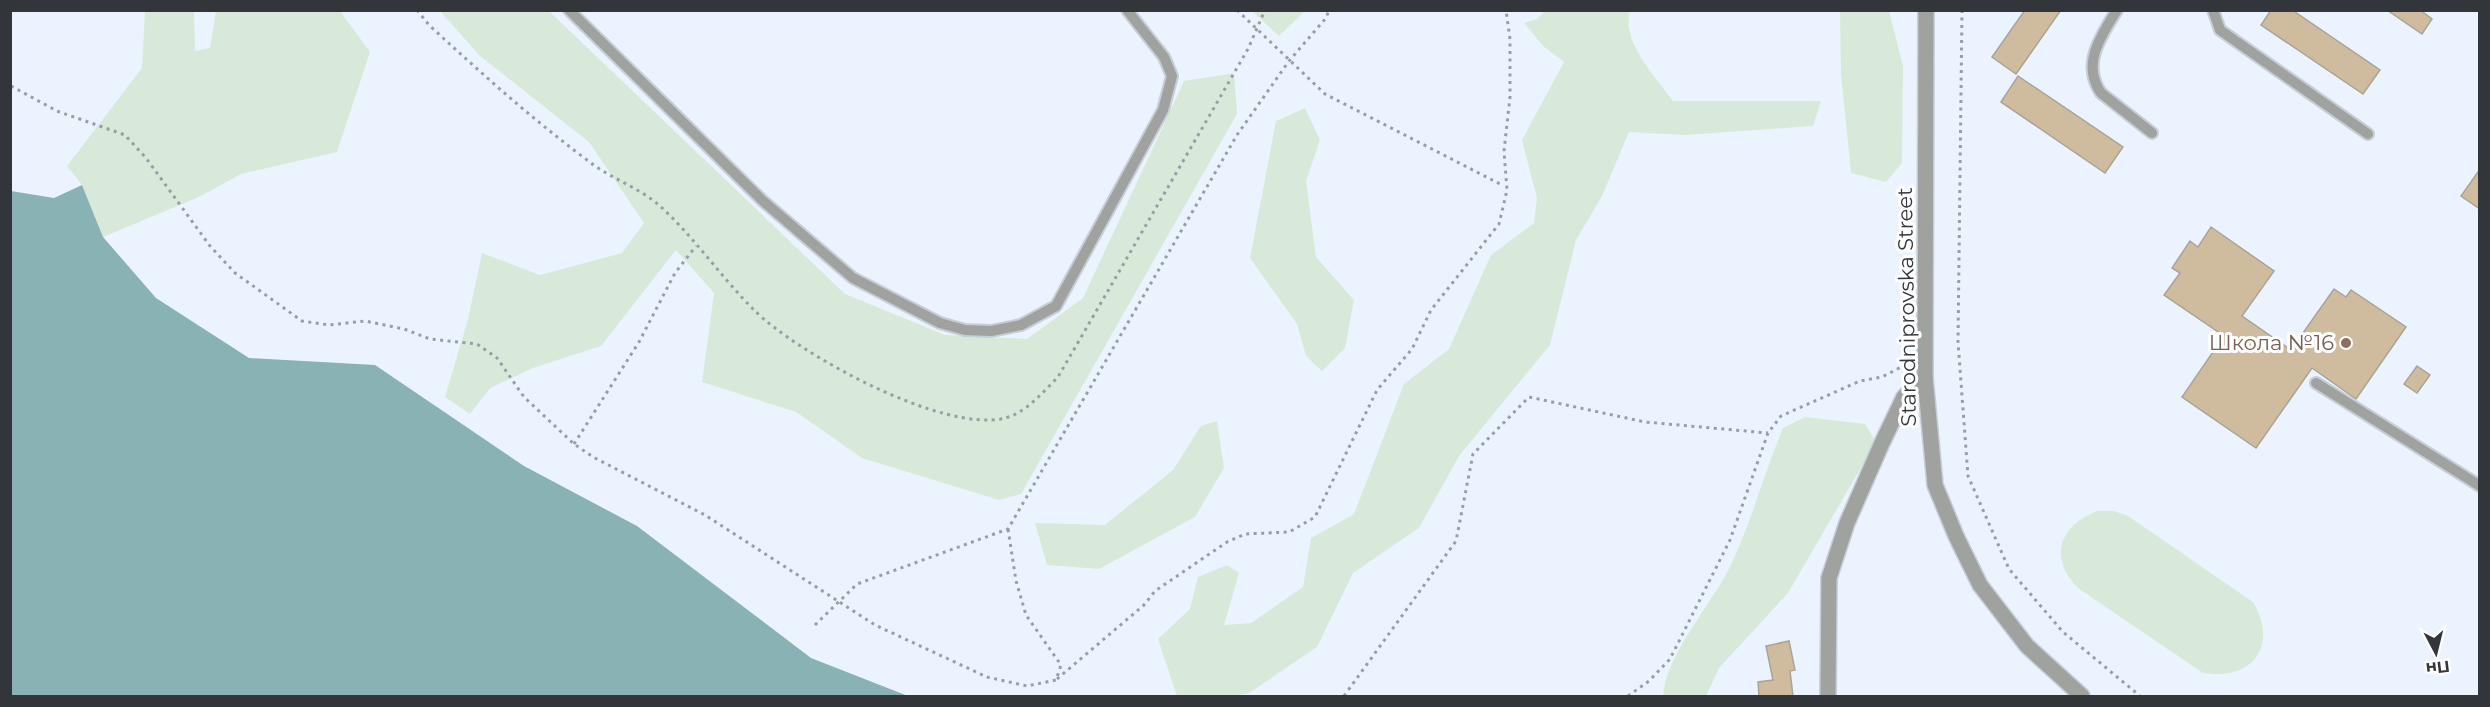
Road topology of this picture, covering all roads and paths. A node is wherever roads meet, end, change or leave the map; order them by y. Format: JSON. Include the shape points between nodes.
{"nodes":[{"id":1,"x":417,"y":10,"type":"edge"},
{"id":2,"x":569,"y":10,"type":"edge"},
{"id":3,"x":1128,"y":10,"type":"edge"},
{"id":4,"x":1237,"y":10,"type":"edge"},
{"id":5,"x":1265,"y":10,"type":"edge"},
{"id":6,"x":1329,"y":10,"type":"edge"},
{"id":7,"x":1506,"y":10,"type":"edge"},
{"id":8,"x":1926,"y":10,"type":"edge"},
{"id":9,"x":1962,"y":10,"type":"edge"},
{"id":10,"x":2117,"y":10,"type":"edge"},
{"id":11,"x":2213,"y":10,"type":"edge"},
{"id":12,"x":1257,"y":30,"type":"junction"},
{"id":13,"x":1289,"y":61,"type":"junction"},
{"id":14,"x":11,"y":85,"type":"edge"},
{"id":15,"x":2152,"y":133,"type":"dead end"},
{"id":16,"x":2368,"y":134,"type":"dead end"},
{"id":17,"x":1502,"y":185,"type":"dead end"},
{"id":18,"x":696,"y":246,"type":"junction"},
{"id":19,"x":1927,"y":354,"type":"junction"},
{"id":20,"x":1925,"y":377,"type":"junction"},
{"id":21,"x":2316,"y":383,"type":"dead end"},
{"id":22,"x":1768,"y":434,"type":"junction"},
{"id":23,"x":574,"y":444,"type":"junction"},
{"id":24,"x":2480,"y":486,"type":"edge"},
{"id":25,"x":1008,"y":529,"type":"junction"},
{"id":26,"x":837,"y":601,"type":"junction"},
{"id":27,"x":815,"y":625,"type":"dead end"},
{"id":28,"x":1056,"y":680,"type":"junction"},
{"id":29,"x":1344,"y":696,"type":"edge"},
{"id":30,"x":1628,"y":696,"type":"edge"},
{"id":31,"x":1828,"y":696,"type":"edge"},
{"id":32,"x":2082,"y":696,"type":"edge"},
{"id":33,"x":2140,"y":696,"type":"edge"}],
"edges":[{"from":1,"to":18,"type":"path","via":[[527,115],[600,170],[659,205]]},
{"from":2,"to":3,"type":"lane","via":[[763,201],[853,278],[940,323],[965,330],[991,331],[1021,325],[1056,306],[1163,110],[1172,76],[1164,57]]},
{"from":4,"to":12,"type":"path"},
{"from":5,"to":12,"type":"path"},
{"from":6,"to":13,"type":"path"},
{"from":7,"to":28,"type":"path","via":[[1510,39],[1510,96],[1504,151],[1507,190],[1499,224],[1431,310],[1412,349],[1377,390],[1315,517],[1289,532],[1245,534],[1227,542],[1155,591],[1144,605]]},
{"from":8,"to":19,"type":"street","name":"Starodniprovska Street"},
{"from":9,"to":33,"type":"path","via":[[1958,342],[1968,476],[2009,569],[2063,632]]},
{"from":10,"to":15,"type":"lane","via":[[2095,48],[2095,84]]},
{"from":11,"to":16,"type":"lane","via":[[2220,30]]},
{"from":12,"to":13,"type":"path"},
{"from":12,"to":18,"type":"path","via":[[1058,377],[1034,402],[1009,418],[962,420],[862,381],[809,352],[755,311]]},
{"from":13,"to":17,"type":"path","via":[[1325,94]]},
{"from":13,"to":25,"type":"path","via":[[1237,135]]},
{"from":14,"to":23,"type":"path","via":[[57,111],[125,135],[235,273],[302,321],[329,325],[365,321],[404,328],[430,339],[477,344],[498,358],[524,397]]},
{"from":18,"to":23,"type":"path","via":[[675,273],[639,342]]},
{"from":19,"to":20,"type":"street","name":"Starodniprovska Street"},
{"from":19,"to":22,"type":"path","via":[[1882,377],[1860,381],[1781,416]]},
{"from":20,"to":31,"type":"street","via":[[1904,397],[1882,443],[1847,523],[1829,578]]},
{"from":20,"to":32,"type":"street","name":"Starodniprovska Street","via":[[1935,485],[1980,585],[2028,646]]},
{"from":21,"to":24,"type":"lane"},
{"from":22,"to":29,"type":"path","via":[[1645,422],[1529,397],[1473,454],[1456,541]]},
{"from":22,"to":30,"type":"path","via":[[1730,540],[1670,659]]},
{"from":23,"to":26,"type":"path","via":[[705,515]]},
{"from":25,"to":26,"type":"path","via":[[857,584]]},
{"from":25,"to":28,"type":"path","via":[[1026,615],[1061,665]]},
{"from":26,"to":27,"type":"path"},
{"from":26,"to":28,"type":"path","via":[[875,626],[987,677],[1027,686]]}]}
